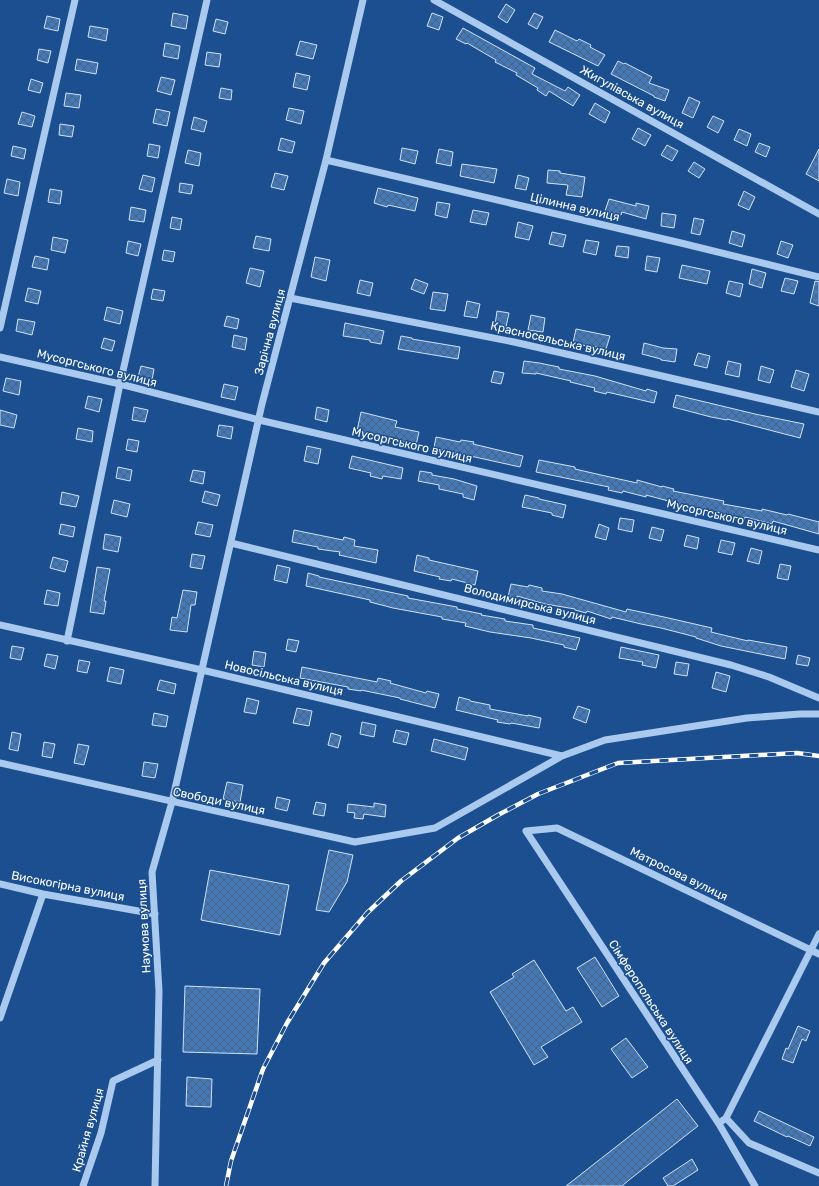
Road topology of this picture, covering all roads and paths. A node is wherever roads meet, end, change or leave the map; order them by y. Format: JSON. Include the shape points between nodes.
{"nodes":[{"id":1,"x":75,"y":0,"type":"edge"},
{"id":2,"x":207,"y":0,"type":"edge"},
{"id":3,"x":363,"y":0,"type":"edge"},
{"id":4,"x":434,"y":0,"type":"edge"},
{"id":5,"x":326,"y":160,"type":"junction"},
{"id":6,"x":819,"y":214,"type":"edge"},
{"id":7,"x":819,"y":277,"type":"edge"},
{"id":8,"x":290,"y":298,"type":"junction"},
{"id":9,"x":0,"y":328,"type":"edge"},
{"id":10,"x":0,"y":357,"type":"edge"},
{"id":11,"x":120,"y":384,"type":"junction"},
{"id":12,"x":819,"y":412,"type":"edge"},
{"id":13,"x":258,"y":420,"type":"junction"},
{"id":14,"x":231,"y":543,"type":"junction"},
{"id":15,"x":819,"y":550,"type":"edge"},
{"id":16,"x":0,"y":625,"type":"edge"},
{"id":17,"x":67,"y":641,"type":"junction"},
{"id":18,"x":202,"y":670,"type":"junction"},
{"id":19,"x":819,"y":698,"type":"edge"},
{"id":20,"x":819,"y":714,"type":"edge"},
{"id":21,"x":562,"y":756,"type":"junction"},
{"id":22,"x":0,"y":763,"type":"edge"},
{"id":23,"x":172,"y":802,"type":"junction"},
{"id":24,"x":526,"y":831,"type":"joint"},
{"id":25,"x":0,"y":884,"type":"edge"},
{"id":26,"x":43,"y":894,"type":"junction"},
{"id":27,"x":155,"y":914,"type":"junction"},
{"id":28,"x":819,"y":934,"type":"edge"},
{"id":29,"x":810,"y":950,"type":"junction"},
{"id":30,"x":819,"y":954,"type":"edge"},
{"id":31,"x":0,"y":1018,"type":"edge"},
{"id":32,"x":158,"y":1060,"type":"junction"},
{"id":33,"x":726,"y":1118,"type":"junction"},
{"id":34,"x":719,"y":1124,"type":"junction"},
{"id":35,"x":819,"y":1173,"type":"edge"},
{"id":36,"x":83,"y":1186,"type":"edge"},
{"id":37,"x":155,"y":1186,"type":"edge"},
{"id":38,"x":755,"y":1186,"type":"edge"}],
"edges":[{"from":1,"to":9,"type":"street"},
{"from":2,"to":11,"type":"street"},
{"from":3,"to":5,"type":"street","name":"Зарічна вулиця"},
{"from":4,"to":6,"type":"street","name":"Жигулівська вулиця"},
{"from":5,"to":7,"type":"street","name":"Цілинна вулиця"},
{"from":5,"to":8,"type":"street","name":"Зарічна вулиця"},
{"from":8,"to":12,"type":"street","name":"Красносельська вулиця","via":[[514,342]]},
{"from":8,"to":13,"type":"street","name":"Зарічна вулиця"},
{"from":10,"to":11,"type":"street","name":"Мусоргського вулиця"},
{"from":11,"to":13,"type":"street","name":"Мусоргського вулиця"},
{"from":11,"to":17,"type":"street"},
{"from":13,"to":14,"type":"street","name":"Зарічна вулиця"},
{"from":13,"to":15,"type":"street","name":"Мусоргського вулиця"},
{"from":14,"to":18,"type":"street","name":"Зарічна вулиця"},
{"from":14,"to":19,"type":"street","name":"Володимирська вулиця","via":[[731,665],[769,677]]},
{"from":16,"to":17,"type":"street","name":"Новосільська вулиця"},
{"from":17,"to":18,"type":"street","name":"Новосільська вулиця"},
{"from":18,"to":21,"type":"street","name":"Новосільська вулиця"},
{"from":18,"to":23,"type":"street","name":"Наумова вулиця"},
{"from":20,"to":21,"type":"street","name":"Свободи вулиця","via":[[747,718],[639,734],[605,740]]},
{"from":21,"to":23,"type":"street","name":"Свободи вулиця","via":[[435,828],[355,842]]},
{"from":22,"to":23,"type":"street","name":"Свободи вулиця"},
{"from":23,"to":27,"type":"street","name":"Наумова вулиця","via":[[152,872]]},
{"from":24,"to":29,"type":"street","name":"Матросова вулиця","via":[[557,828]]},
{"from":24,"to":34,"type":"street","name":"Сімферопольська вулиця"},
{"from":25,"to":26,"type":"street","name":"Високогірна вулиця"},
{"from":26,"to":27,"type":"street","name":"Високогірна вулиця"},
{"from":26,"to":31,"type":"street"},
{"from":27,"to":32,"type":"street","name":"Наумова вулиця","via":[[159,991]]},
{"from":28,"to":29,"type":"street"},
{"from":29,"to":30,"type":"street","name":"Матросова вулиця"},
{"from":29,"to":33,"type":"street"},
{"from":32,"to":36,"type":"street","name":"Крайня вулиця","via":[[113,1081],[101,1133]]},
{"from":32,"to":37,"type":"street","name":"Наумова вулиця"},
{"from":33,"to":34,"type":"street"},
{"from":33,"to":35,"type":"street","via":[[749,1143]]},
{"from":34,"to":38,"type":"street","name":"Сімферопольська вулиця"}]}
